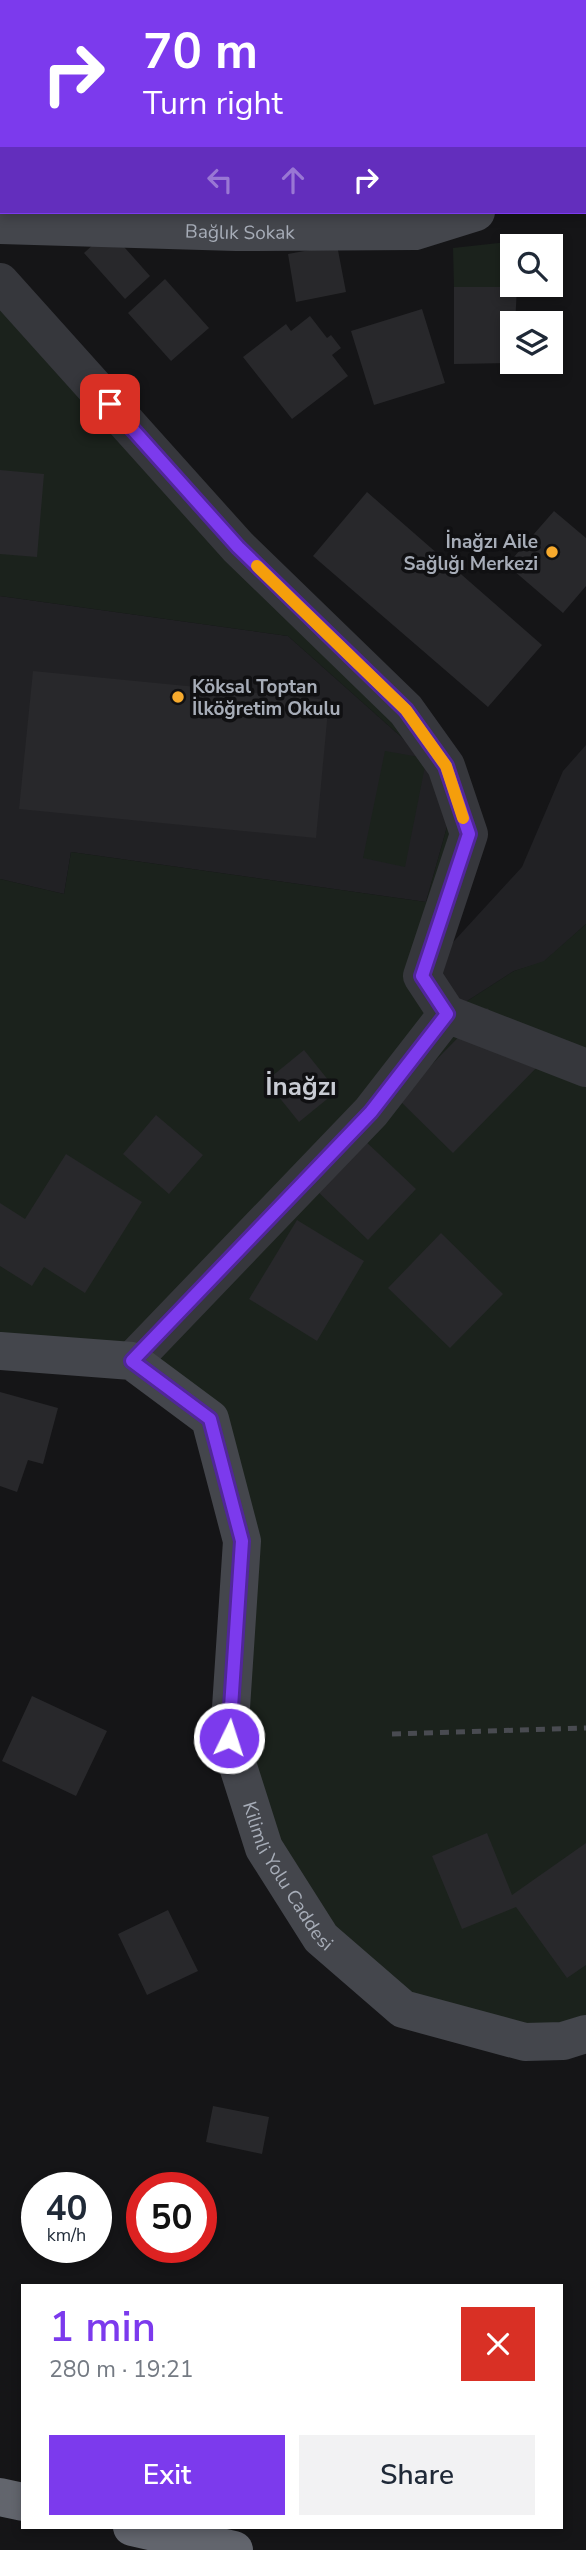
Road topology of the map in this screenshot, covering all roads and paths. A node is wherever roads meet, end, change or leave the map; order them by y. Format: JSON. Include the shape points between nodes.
{"nodes":[{"id":1,"x":469,"y":214,"type":"edge"},
{"id":2,"x":0,"y":225,"type":"edge"},
{"id":3,"x":0,"y":282,"type":"edge"},
{"id":4,"x":447,"y":1014,"type":"junction"},
{"id":5,"x":586,"y":1068,"type":"edge"},
{"id":6,"x":0,"y":1351,"type":"edge"},
{"id":7,"x":132,"y":1361,"type":"junction"},
{"id":8,"x":586,"y":2034,"type":"edge"},
{"id":9,"x":0,"y":2497,"type":"edge"},
{"id":10,"x":21,"y":2502,"type":"edge"},
{"id":11,"x":141,"y":2529,"type":"edge"},
{"id":12,"x":234,"y":2550,"type":"edge"}],
"edges":[{"from":1,"to":2,"type":"main road","name":"Bağlık Sokak","via":[[415,230],[236,232]]},
{"from":3,"to":4,"type":"street","via":[[238,547],[406,710],[446,766],[469,834],[422,976]]},
{"from":4,"to":5,"type":"street"},
{"from":4,"to":7,"type":"street","via":[[371,1112]]},
{"from":6,"to":7,"type":"main road"},
{"from":7,"to":8,"type":"main road","name":"Kilimli Yolu Caddesi","via":[[210,1419],[242,1541],[229,1738],[264,1848],[321,1938],[403,2009],[525,2042],[563,2041]]},
{"from":9,"to":10,"type":"highway"},
{"from":11,"to":12,"type":"highway"}]}
